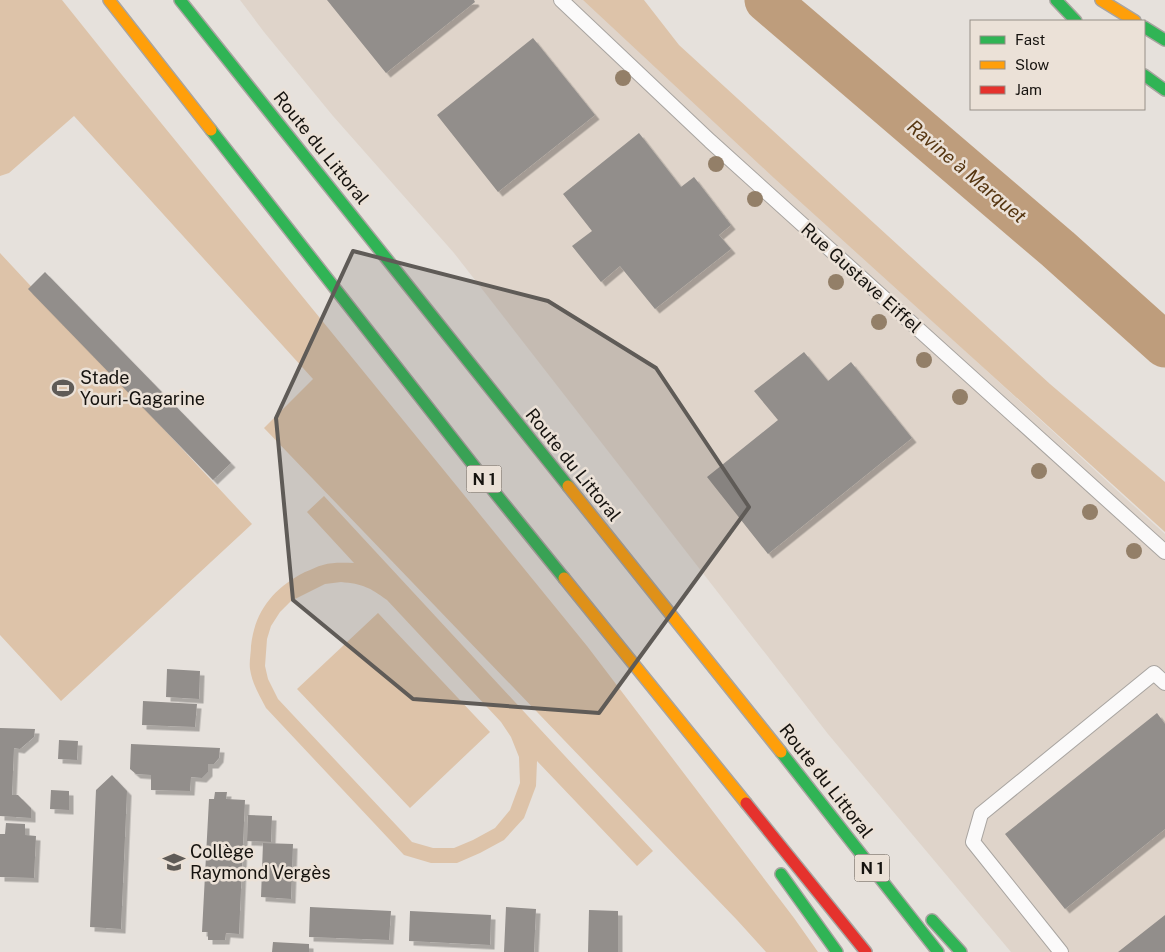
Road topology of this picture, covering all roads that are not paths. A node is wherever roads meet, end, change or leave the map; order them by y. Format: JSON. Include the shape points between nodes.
{"nodes":[{"id":1,"x":109,"y":0,"type":"edge"},
{"id":2,"x":180,"y":0,"type":"edge"},
{"id":3,"x":561,"y":0,"type":"edge"},
{"id":4,"x":1056,"y":0,"type":"edge"},
{"id":5,"x":1102,"y":0,"type":"edge"},
{"id":6,"x":1075,"y":20,"type":"edge"},
{"id":7,"x":1133,"y":20,"type":"edge"},
{"id":8,"x":1145,"y":28,"type":"edge"},
{"id":9,"x":1165,"y":40,"type":"edge"},
{"id":10,"x":1145,"y":76,"type":"edge"},
{"id":11,"x":1165,"y":90,"type":"edge"},
{"id":12,"x":181,"y":91,"type":"junction"},
{"id":13,"x":313,"y":278,"type":"dead end"},
{"id":14,"x":1165,"y":552,"type":"edge"},
{"id":15,"x":1165,"y":684,"type":"edge"},
{"id":16,"x":806,"y":784,"type":"junction"},
{"id":17,"x":776,"y":866,"type":"dead end"},
{"id":18,"x":900,"y":886,"type":"dead end"},
{"id":19,"x":928,"y":916,"type":"dead end"},
{"id":20,"x":837,"y":952,"type":"edge"},
{"id":21,"x":866,"y":952,"type":"edge"},
{"id":22,"x":938,"y":952,"type":"edge"},
{"id":23,"x":961,"y":952,"type":"edge"},
{"id":24,"x":1061,"y":952,"type":"edge"}],
"edges":[{"from":1,"to":12,"type":"main road","number":"N 1"},
{"from":2,"to":16,"type":"main road","name":"Route du Littoral","number":"N 1"},
{"from":3,"to":14,"type":"lane","name":"Rue Gustave Eiffel","via":[[710,141]]},
{"from":4,"to":6,"type":"main road"},
{"from":5,"to":7,"type":"main road"},
{"from":8,"to":9,"type":"main road"},
{"from":10,"to":11,"type":"main road"},
{"from":12,"to":13,"type":"main road"},
{"from":12,"to":21,"type":"main road","number":"N 1","via":[[496,494]]},
{"from":15,"to":24,"type":"lane","via":[[1154,673],[981,814],[972,842]]},
{"from":16,"to":18,"type":"main road"},
{"from":16,"to":22,"type":"main road","name":"Route du Littoral","number":"N 1"},
{"from":17,"to":20,"type":"main road"},
{"from":19,"to":23,"type":"main road"}]}
